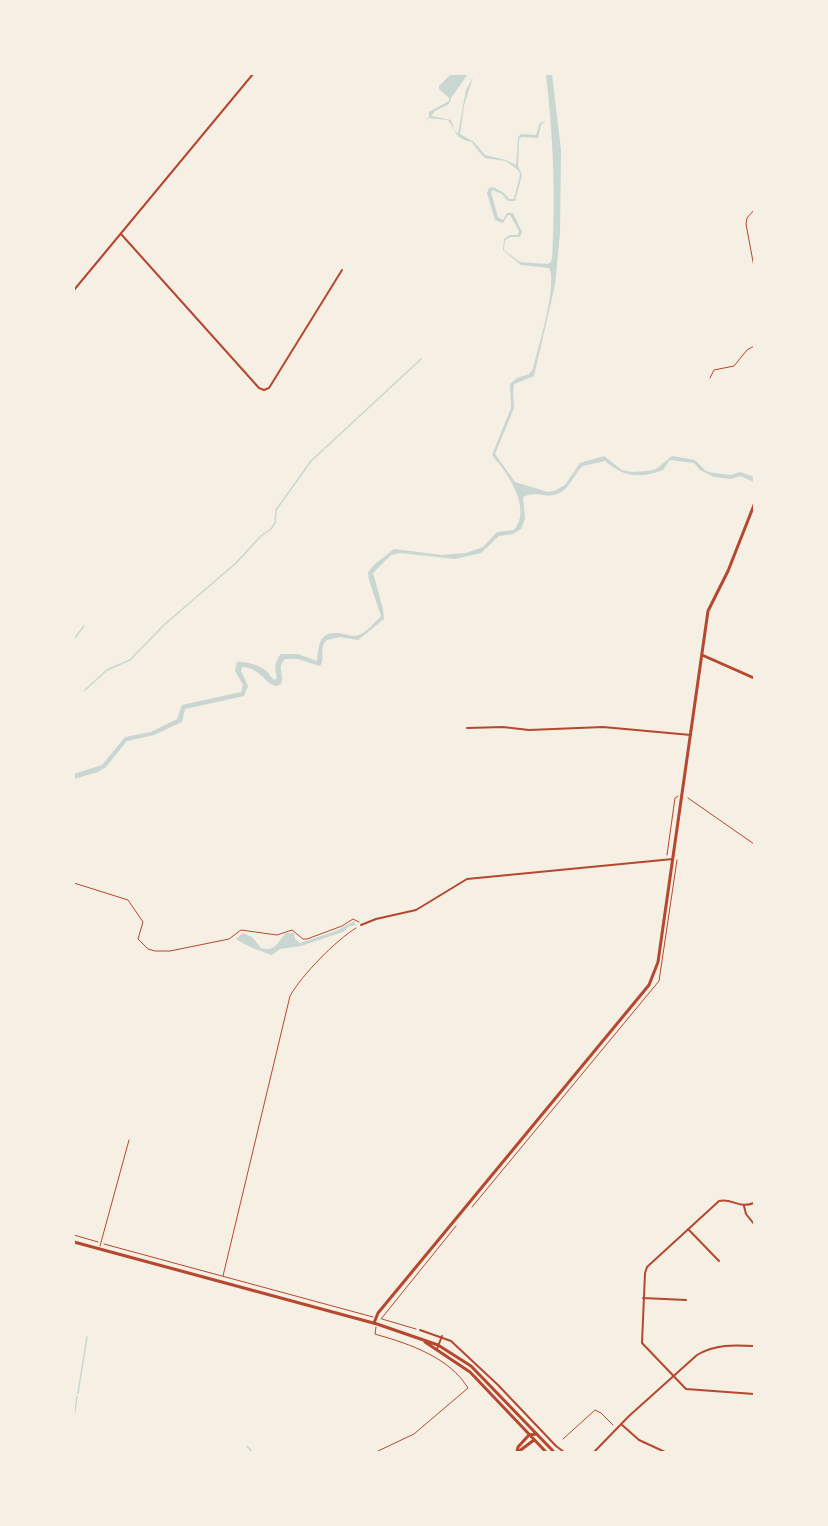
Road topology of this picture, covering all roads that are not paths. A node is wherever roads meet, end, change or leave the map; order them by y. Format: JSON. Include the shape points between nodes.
{"nodes":[{"id":1,"x":253,"y":74,"type":"edge"},
{"id":2,"x":121,"y":234,"type":"junction"},
{"id":3,"x":342,"y":270,"type":"dead end"},
{"id":4,"x":74,"y":290,"type":"edge"},
{"id":5,"x":754,"y":346,"type":"edge"},
{"id":6,"x":710,"y":378,"type":"dead end"},
{"id":7,"x":754,"y":505,"type":"edge"},
{"id":8,"x":702,"y":655,"type":"junction"},
{"id":9,"x":754,"y":678,"type":"edge"},
{"id":10,"x":466,"y":728,"type":"dead end"},
{"id":11,"x":691,"y":735,"type":"junction"},
{"id":12,"x":673,"y":859,"type":"junction"},
{"id":13,"x":362,"y":925,"type":"road end"},
{"id":14,"x":129,"y":1140,"type":"dead end"},
{"id":15,"x":754,"y":1203,"type":"edge"},
{"id":16,"x":744,"y":1206,"type":"junction"},
{"id":17,"x":754,"y":1224,"type":"edge"},
{"id":18,"x":688,"y":1229,"type":"junction"},
{"id":19,"x":74,"y":1242,"type":"edge"},
{"id":20,"x":99,"y":1248,"type":"junction"},
{"id":21,"x":719,"y":1261,"type":"dead end"},
{"id":22,"x":643,"y":1298,"type":"junction"},
{"id":23,"x":686,"y":1300,"type":"dead end"},
{"id":24,"x":375,"y":1324,"type":"junction"},
{"id":25,"x":420,"y":1330,"type":"road end"},
{"id":26,"x":442,"y":1336,"type":"junction"},
{"id":27,"x":754,"y":1346,"type":"edge"},
{"id":28,"x":438,"y":1347,"type":"junction"},
{"id":29,"x":673,"y":1377,"type":"junction"},
{"id":30,"x":754,"y":1394,"type":"edge"},
{"id":31,"x":621,"y":1424,"type":"junction"},
{"id":32,"x":537,"y":1434,"type":"junction"},
{"id":33,"x":529,"y":1435,"type":"junction"},
{"id":34,"x":534,"y":1440,"type":"junction"},
{"id":35,"x":516,"y":1452,"type":"edge"},
{"id":36,"x":546,"y":1452,"type":"edge"},
{"id":37,"x":555,"y":1452,"type":"edge"},
{"id":38,"x":564,"y":1452,"type":"edge"},
{"id":39,"x":594,"y":1452,"type":"edge"},
{"id":40,"x":665,"y":1452,"type":"edge"}],
"edges":[{"from":1,"to":2,"type":"street"},
{"from":2,"to":3,"type":"street","via":[[261,389],[269,388]]},
{"from":2,"to":4,"type":"street"},
{"from":5,"to":6,"type":"lane","via":[[734,366],[714,370]]},
{"from":7,"to":8,"type":"street","via":[[728,571],[710,604]]},
{"from":8,"to":9,"type":"street"},
{"from":8,"to":11,"type":"street"},
{"from":10,"to":11,"type":"street","via":[[603,727]]},
{"from":11,"to":12,"type":"street"},
{"from":12,"to":13,"type":"street","via":[[467,879],[416,910]]},
{"from":12,"to":24,"type":"street","via":[[658,962],[649,985],[376,1317]]},
{"from":14,"to":20,"type":"lane"},
{"from":15,"to":16,"type":"street"},
{"from":16,"to":17,"type":"street"},
{"from":16,"to":18,"type":"street","via":[[719,1200]]},
{"from":18,"to":21,"type":"street"},
{"from":18,"to":22,"type":"street","via":[[647,1267]]},
{"from":19,"to":20,"type":"street"},
{"from":20,"to":24,"type":"street"},
{"from":22,"to":23,"type":"street"},
{"from":22,"to":29,"type":"street","via":[[642,1343]]},
{"from":24,"to":28,"type":"street"},
{"from":25,"to":26,"type":"street"},
{"from":26,"to":28,"type":"street"},
{"from":26,"to":38,"type":"street","via":[[498,1385]]},
{"from":27,"to":29,"type":"street","via":[[709,1349]]},
{"from":28,"to":32,"type":"street","via":[[471,1366]]},
{"from":28,"to":33,"type":"street","via":[[470,1372]]},
{"from":29,"to":30,"type":"street","via":[[689,1390]]},
{"from":29,"to":31,"type":"street"},
{"from":31,"to":39,"type":"street"},
{"from":31,"to":40,"type":"street","via":[[639,1440]]},
{"from":32,"to":33,"type":"street"},
{"from":32,"to":34,"type":"street"},
{"from":32,"to":37,"type":"street"},
{"from":33,"to":34,"type":"street"},
{"from":33,"to":35,"type":"street"},
{"from":34,"to":35,"type":"street"},
{"from":34,"to":36,"type":"street"}]}
